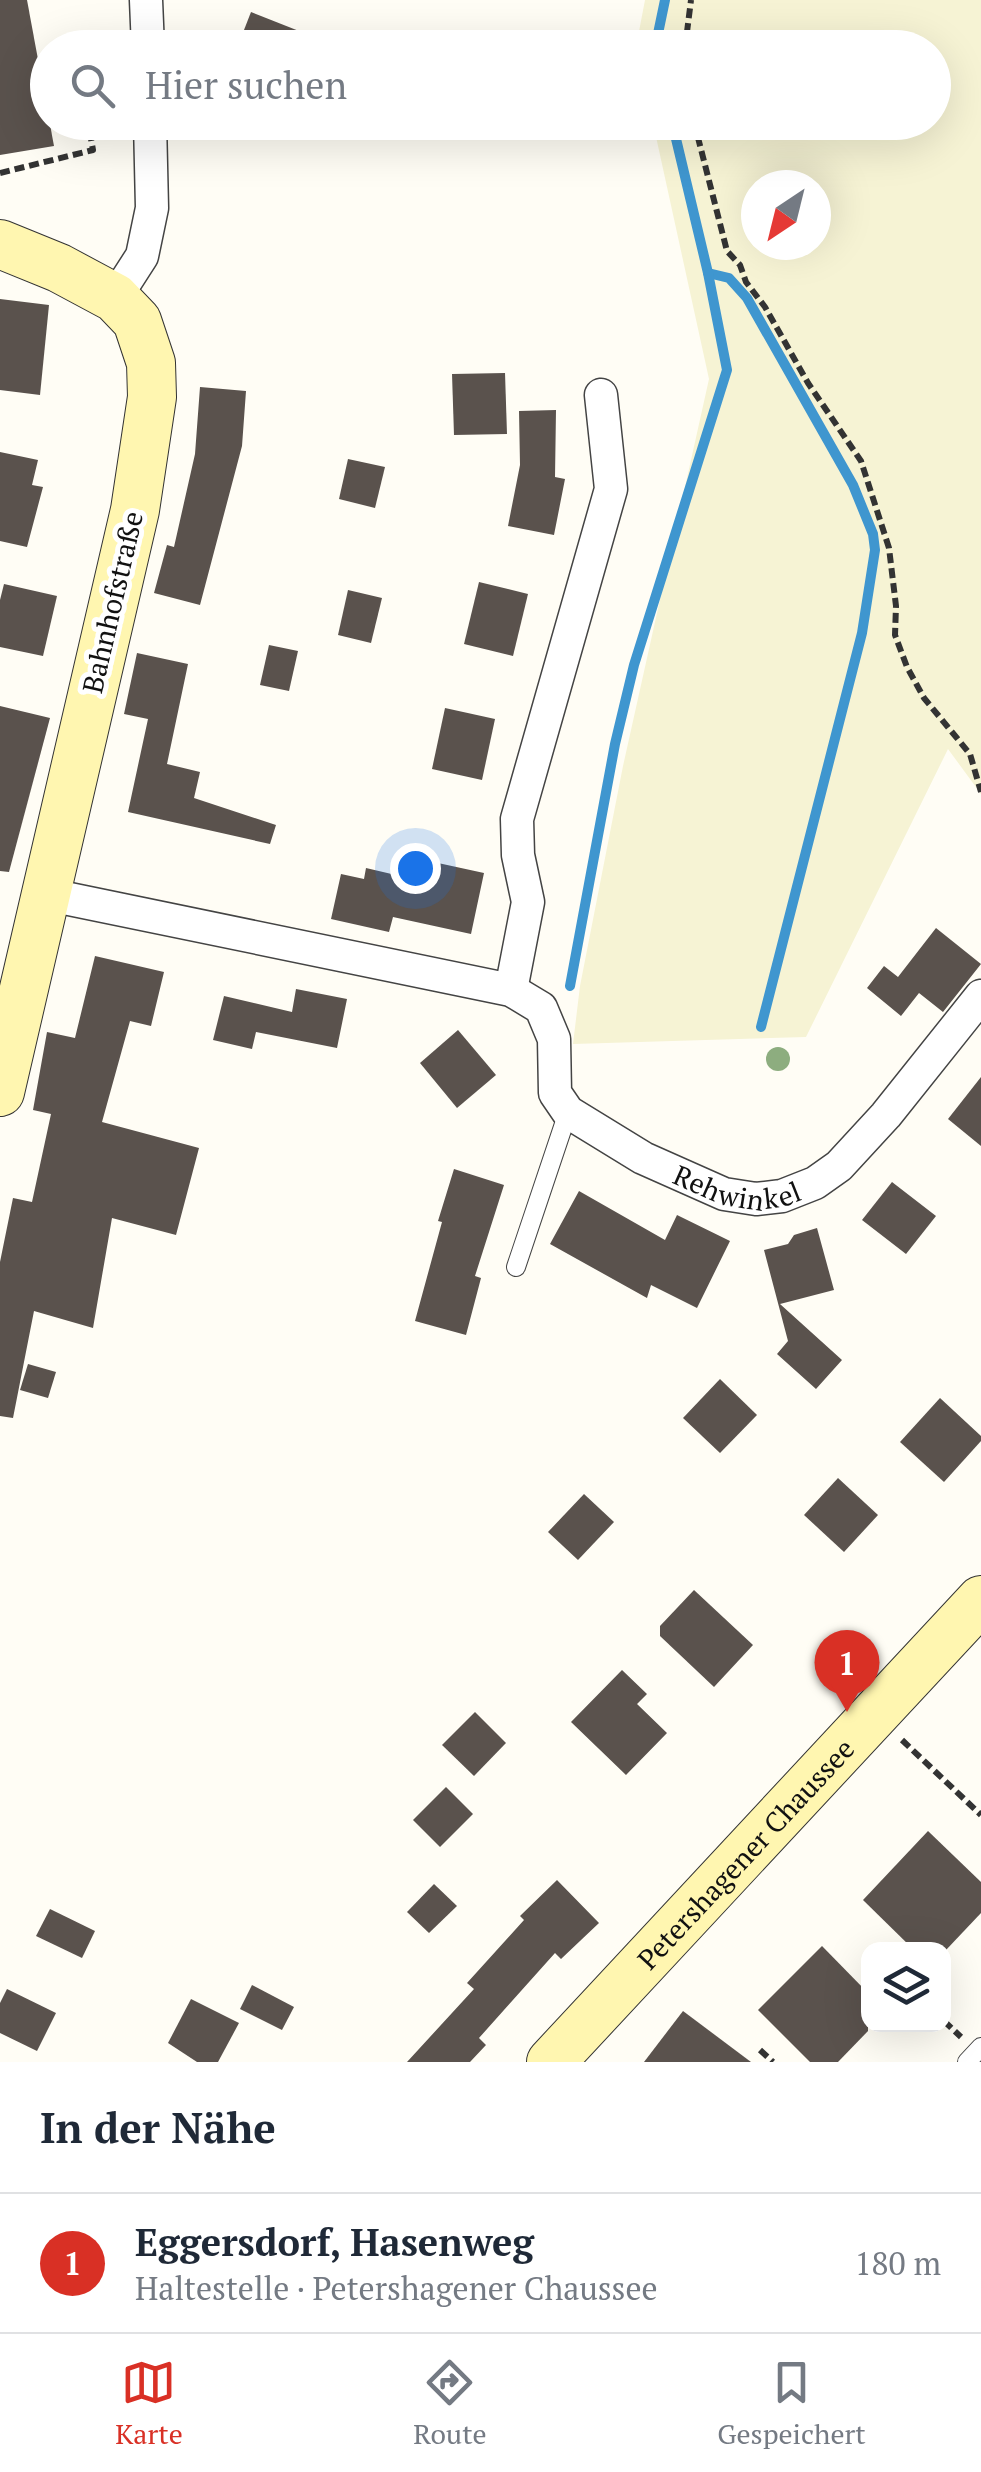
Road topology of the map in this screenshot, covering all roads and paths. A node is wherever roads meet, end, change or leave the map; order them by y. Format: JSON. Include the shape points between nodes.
{"nodes":[{"id":1,"x":146,"y":0,"type":"edge"},
{"id":2,"x":691,"y":0,"type":"edge"},
{"id":3,"x":147,"y":30,"type":"edge"},
{"id":4,"x":687,"y":30,"type":"edge"},
{"id":5,"x":91,"y":140,"type":"edge"},
{"id":6,"x":150,"y":140,"type":"edge"},
{"id":7,"x":699,"y":140,"type":"edge"},
{"id":8,"x":0,"y":173,"type":"edge"},
{"id":9,"x":0,"y":244,"type":"edge"},
{"id":10,"x":115,"y":298,"type":"junction"},
{"id":11,"x":601,"y":396,"type":"dead end"},
{"id":12,"x":981,"y":792,"type":"edge"},
{"id":13,"x":45,"y":894,"type":"junction"},
{"id":14,"x":511,"y":990,"type":"junction"},
{"id":15,"x":981,"y":996,"type":"edge"},
{"id":16,"x":0,"y":1092,"type":"edge"},
{"id":17,"x":568,"y":1112,"type":"junction"},
{"id":18,"x":516,"y":1267,"type":"dead end"},
{"id":19,"x":981,"y":1600,"type":"edge"},
{"id":20,"x":874,"y":1714,"type":"junction"},
{"id":21,"x":981,"y":1815,"type":"edge"},
{"id":22,"x":981,"y":2047,"type":"edge"},
{"id":23,"x":760,"y":2050,"type":"dead end"},
{"id":24,"x":562,"y":2058,"type":"edge"},
{"id":25,"x":773,"y":2062,"type":"edge"},
{"id":26,"x":967,"y":2062,"type":"edge"}],
"edges":[{"from":1,"to":3,"type":"street"},
{"from":2,"to":4,"type":"path"},
{"from":5,"to":8,"type":"path","via":[[93,150]]},
{"from":6,"to":10,"type":"street","via":[[152,208],[142,256]]},
{"from":7,"to":12,"type":"path","via":[[727,252],[861,461],[889,548],[896,634],[907,667],[970,754]]},
{"from":9,"to":10,"type":"main road"},
{"from":10,"to":13,"type":"main road","name":"Bahnhofstraße","via":[[137,321],[152,363],[152,397],[135,510]]},
{"from":11,"to":14,"type":"street","via":[[611,489],[517,819],[528,902]]},
{"from":13,"to":14,"type":"street"},
{"from":13,"to":16,"type":"main road","name":"Bahnhofstraße"},
{"from":14,"to":17,"type":"street","via":[[541,1008],[554,1039],[554,1094]]},
{"from":15,"to":17,"type":"street","name":"Rehwinkel","via":[[839,1166],[816,1184],[782,1196],[724,1194],[643,1158]]},
{"from":17,"to":18,"type":"lane"},
{"from":19,"to":20,"type":"main road","name":"Petershagener Chaussee"},
{"from":20,"to":21,"type":"path"},
{"from":20,"to":24,"type":"main road","name":"Petershagener Chaussee"},
{"from":22,"to":26,"type":"lane"},
{"from":23,"to":25,"type":"path"}]}
